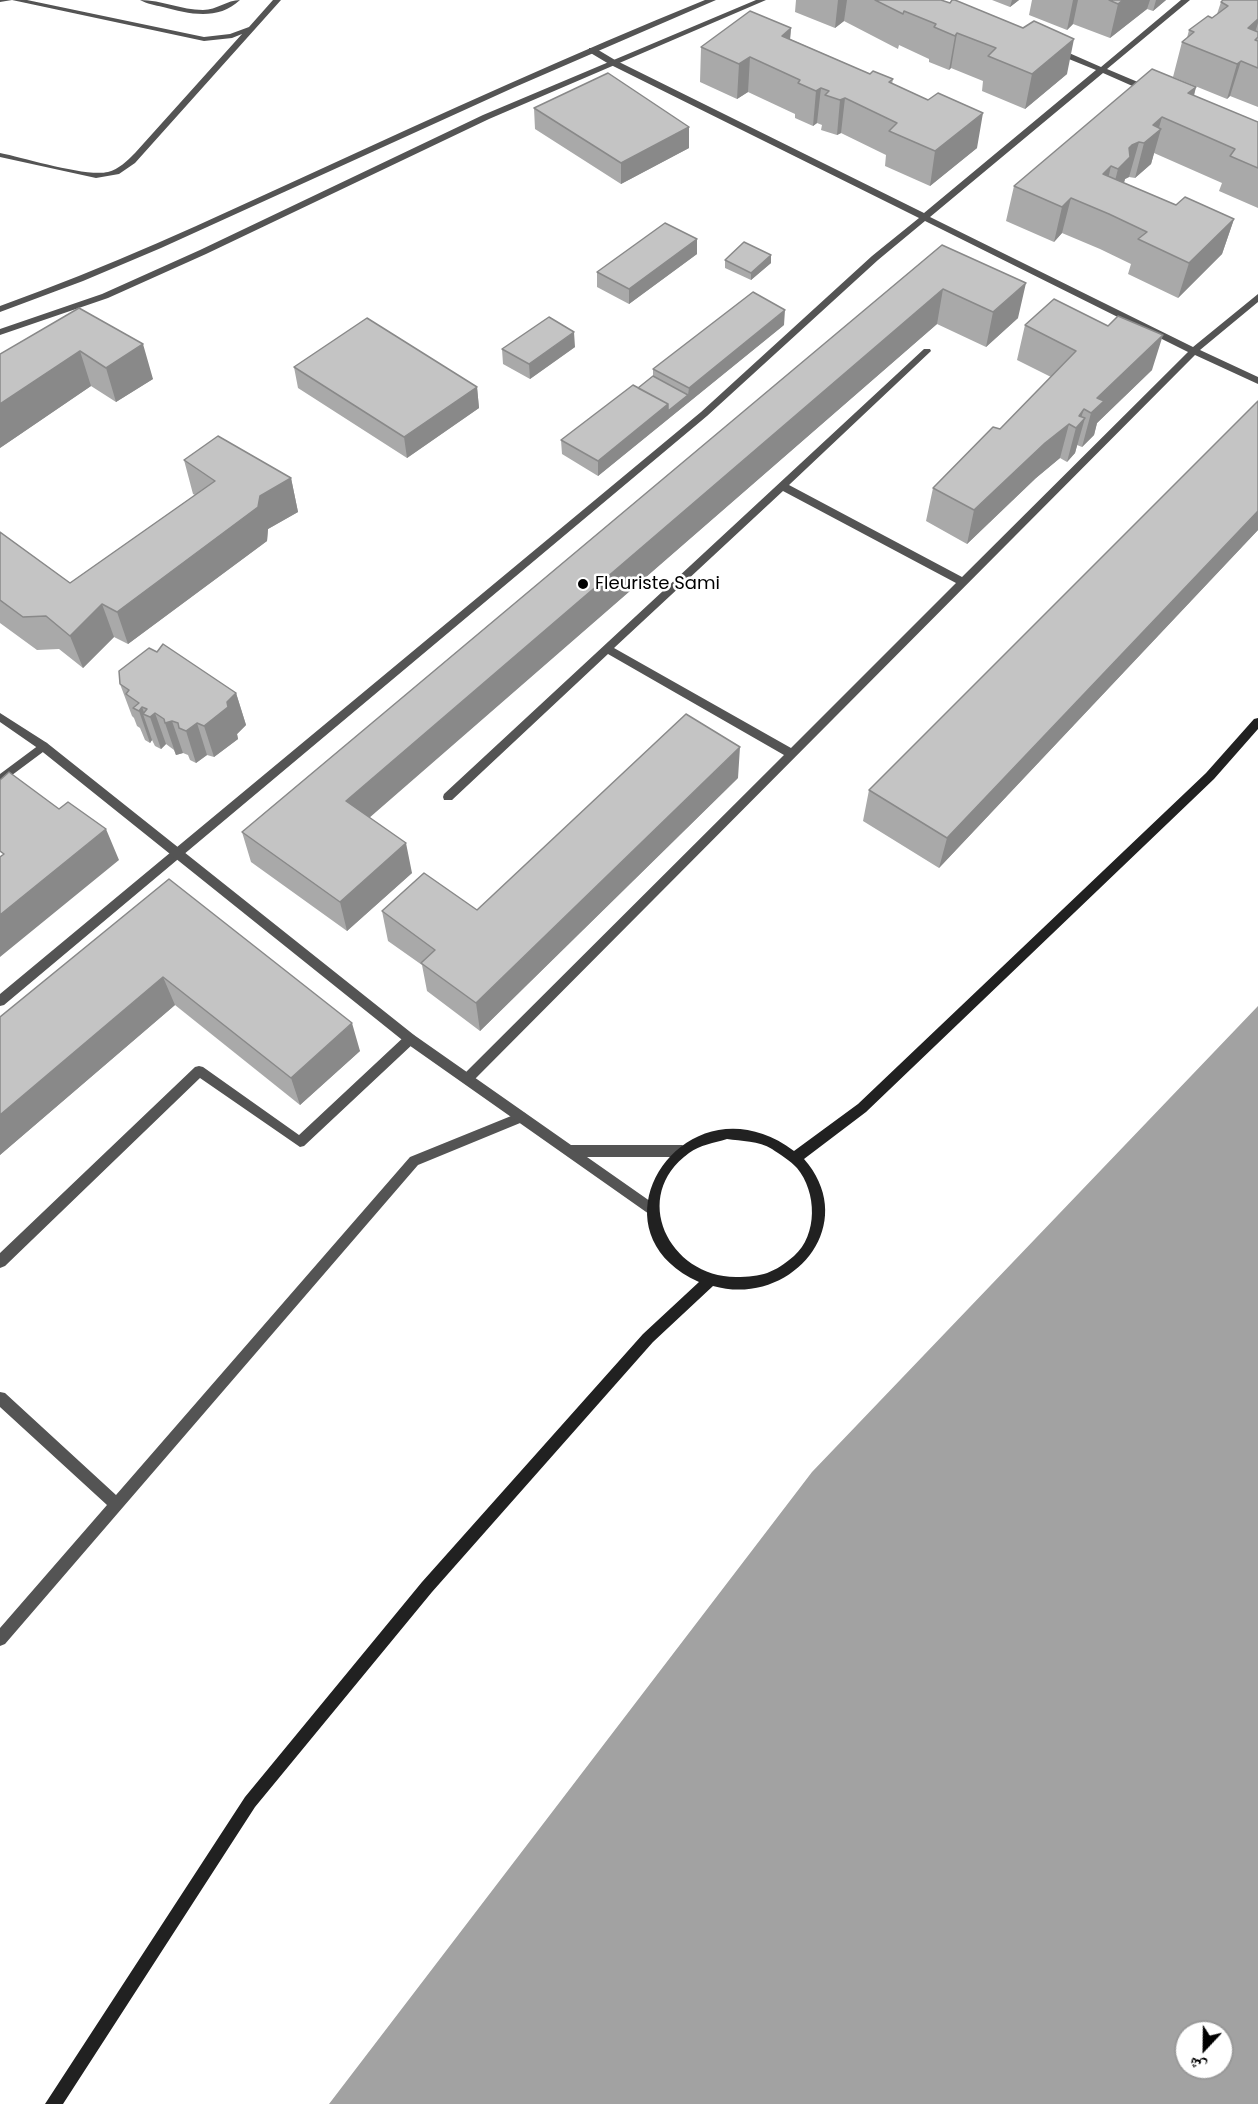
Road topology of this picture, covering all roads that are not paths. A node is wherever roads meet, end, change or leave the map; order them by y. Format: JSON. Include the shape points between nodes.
{"nodes":[{"id":1,"x":0,"y":0,"type":"edge"},
{"id":2,"x":9,"y":0,"type":"edge"},
{"id":3,"x":16,"y":0,"type":"edge"},
{"id":4,"x":144,"y":0,"type":"edge"},
{"id":5,"x":236,"y":0,"type":"edge"},
{"id":6,"x":277,"y":0,"type":"edge"},
{"id":7,"x":712,"y":0,"type":"edge"},
{"id":8,"x":762,"y":0,"type":"edge"},
{"id":9,"x":1186,"y":0,"type":"edge"},
{"id":10,"x":256,"y":23,"type":"junction"},
{"id":11,"x":1047,"y":47,"type":"edge"},
{"id":12,"x":592,"y":50,"type":"junction"},
{"id":13,"x":612,"y":62,"type":"junction"},
{"id":14,"x":1102,"y":71,"type":"junction"},
{"id":15,"x":1154,"y":92,"type":"edge"},
{"id":16,"x":0,"y":155,"type":"edge"},
{"id":17,"x":925,"y":217,"type":"junction"},
{"id":18,"x":1258,"y":297,"type":"edge"},
{"id":19,"x":0,"y":309,"type":"edge"},
{"id":20,"x":0,"y":332,"type":"edge"},
{"id":21,"x":927,"y":351,"type":"edge"},
{"id":22,"x":1194,"y":351,"type":"junction"},
{"id":23,"x":1258,"y":381,"type":"edge"},
{"id":24,"x":782,"y":486,"type":"junction"},
{"id":25,"x":963,"y":582,"type":"junction"},
{"id":26,"x":607,"y":649,"type":"junction"},
{"id":27,"x":0,"y":717,"type":"edge"},
{"id":28,"x":1258,"y":722,"type":"edge"},
{"id":29,"x":43,"y":746,"type":"junction"},
{"id":30,"x":792,"y":754,"type":"junction"},
{"id":31,"x":0,"y":780,"type":"edge"},
{"id":32,"x":448,"y":797,"type":"dead end"},
{"id":33,"x":178,"y":854,"type":"junction"},
{"id":34,"x":0,"y":1001,"type":"edge"},
{"id":35,"x":410,"y":1039,"type":"junction"},
{"id":36,"x":468,"y":1078,"type":"junction"},
{"id":37,"x":520,"y":1117,"type":"junction"},
{"id":38,"x":570,"y":1151,"type":"junction"},
{"id":39,"x":682,"y":1151,"type":"junction"},
{"id":40,"x":795,"y":1158,"type":"junction"},
{"id":41,"x":653,"y":1210,"type":"junction"},
{"id":42,"x":0,"y":1262,"type":"edge"},
{"id":43,"x":709,"y":1281,"type":"junction"},
{"id":44,"x":0,"y":1398,"type":"edge"},
{"id":45,"x":116,"y":1504,"type":"junction"},
{"id":46,"x":0,"y":1639,"type":"edge"},
{"id":47,"x":53,"y":2104,"type":"edge"}],
"edges":[{"from":1,"to":2,"type":"street"},
{"from":3,"to":10,"type":"street","via":[[204,39],[232,36]]},
{"from":4,"to":5,"type":"street","via":[[212,13],[226,9]]},
{"from":6,"to":10,"type":"street"},
{"from":7,"to":12,"type":"street"},
{"from":8,"to":13,"type":"street"},
{"from":9,"to":14,"type":"street"},
{"from":10,"to":16,"type":"street","via":[[121,172],[88,175]]},
{"from":11,"to":14,"type":"street"},
{"from":12,"to":13,"type":"street"},
{"from":12,"to":19,"type":"street","via":[[83,280]]},
{"from":13,"to":17,"type":"street"},
{"from":13,"to":20,"type":"street","via":[[105,296]]},
{"from":14,"to":15,"type":"street"},
{"from":14,"to":17,"type":"street"},
{"from":17,"to":22,"type":"street"},
{"from":17,"to":33,"type":"street","via":[[874,258],[704,414]]},
{"from":18,"to":22,"type":"street"},
{"from":21,"to":24,"type":"street"},
{"from":22,"to":23,"type":"street"},
{"from":22,"to":25,"type":"street"},
{"from":24,"to":25,"type":"street"},
{"from":24,"to":26,"type":"street"},
{"from":25,"to":30,"type":"street"},
{"from":26,"to":30,"type":"street"},
{"from":26,"to":32,"type":"street"},
{"from":27,"to":29,"type":"street"},
{"from":28,"to":40,"type":"main road","via":[[1210,776],[862,1108]]},
{"from":29,"to":31,"type":"street"},
{"from":29,"to":33,"type":"street"},
{"from":30,"to":36,"type":"street"},
{"from":33,"to":34,"type":"street"},
{"from":33,"to":35,"type":"street"},
{"from":35,"to":36,"type":"street"},
{"from":35,"to":42,"type":"street","via":[[300,1142],[199,1071]]},
{"from":36,"to":37,"type":"street"},
{"from":37,"to":38,"type":"street"},
{"from":37,"to":45,"type":"street","via":[[414,1161]]},
{"from":38,"to":39,"type":"street"},
{"from":38,"to":41,"type":"street"},
{"from":39,"to":40,"type":"main road","via":[[703,1139],[727,1134],[752,1136]]},
{"from":39,"to":41,"type":"main road","via":[[666,1167],[656,1188]]},
{"from":40,"to":43,"type":"main road","via":[[812,1179],[820,1204],[818,1228],[808,1251],[790,1270],[766,1282],[738,1286]]},
{"from":41,"to":43,"type":"main road","via":[[657,1232],[669,1253]]},
{"from":43,"to":47,"type":"main road","via":[[648,1338],[427,1587],[250,1802]]},
{"from":44,"to":45,"type":"street"},
{"from":45,"to":46,"type":"street"}]}
